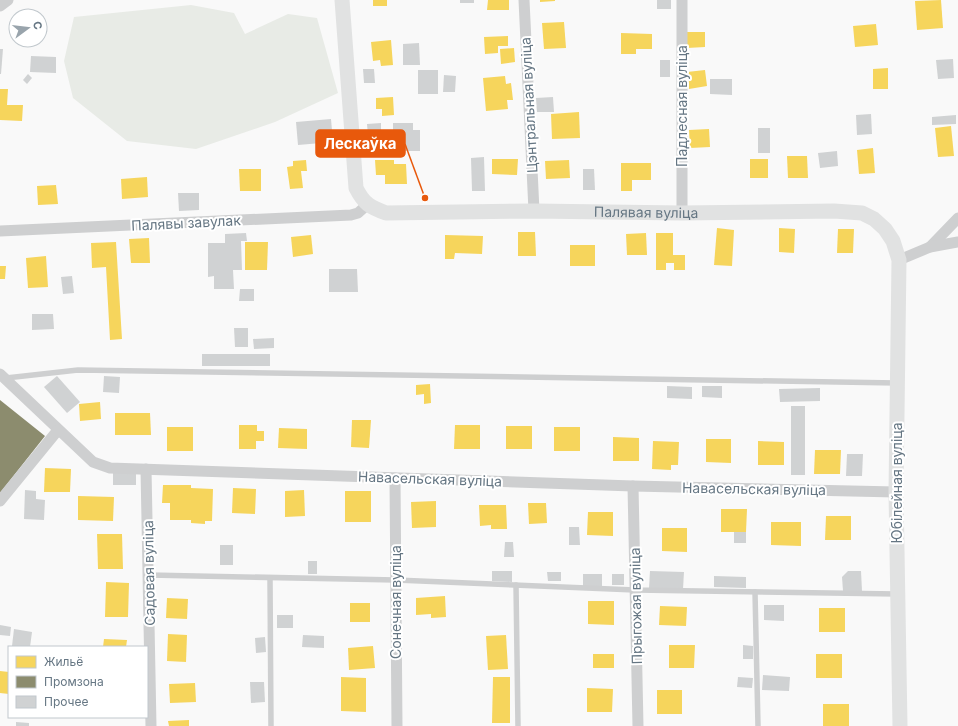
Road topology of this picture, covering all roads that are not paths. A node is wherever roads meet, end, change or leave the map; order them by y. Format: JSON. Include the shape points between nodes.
{"nodes":[{"id":1,"x":8,"y":0,"type":"edge"},
{"id":2,"x":342,"y":0,"type":"edge"},
{"id":3,"x":524,"y":0,"type":"edge"},
{"id":4,"x":682,"y":0,"type":"edge"},
{"id":5,"x":0,"y":6,"type":"edge"},
{"id":6,"x":368,"y":204,"type":"junction"},
{"id":7,"x":534,"y":211,"type":"junction"},
{"id":8,"x":682,"y":213,"type":"junction"},
{"id":9,"x":958,"y":218,"type":"edge"},
{"id":10,"x":0,"y":231,"type":"edge"},
{"id":11,"x":893,"y":241,"type":"joint"},
{"id":12,"x":958,"y":242,"type":"edge"},
{"id":13,"x":930,"y":247,"type":"junction"},
{"id":14,"x":899,"y":260,"type":"junction"},
{"id":15,"x":2,"y":376,"type":"edge"},
{"id":16,"x":897,"y":383,"type":"junction"},
{"id":17,"x":58,"y":430,"type":"junction"},
{"id":18,"x":146,"y":469,"type":"junction"},
{"id":19,"x":395,"y":478,"type":"junction"},
{"id":20,"x":633,"y":486,"type":"junction"},
{"id":21,"x":896,"y":492,"type":"junction"},
{"id":22,"x":0,"y":502,"type":"edge"},
{"id":23,"x":149,"y":576,"type":"junction"},
{"id":24,"x":270,"y":578,"type":"junction"},
{"id":25,"x":396,"y":580,"type":"junction"},
{"id":26,"x":516,"y":585,"type":"junction"},
{"id":27,"x":636,"y":590,"type":"junction"},
{"id":28,"x":755,"y":592,"type":"junction"},
{"id":29,"x":898,"y":594,"type":"junction"},
{"id":30,"x":151,"y":726,"type":"edge"},
{"id":31,"x":271,"y":726,"type":"edge"},
{"id":32,"x":397,"y":726,"type":"edge"},
{"id":33,"x":518,"y":726,"type":"edge"},
{"id":34,"x":638,"y":726,"type":"edge"},
{"id":35,"x":758,"y":726,"type":"edge"},
{"id":36,"x":900,"y":726,"type":"edge"}],
"edges":[{"from":1,"to":5,"type":"street"},
{"from":2,"to":6,"type":"main road","via":[[356,188],[362,200]]},
{"from":3,"to":7,"type":"street","name":"Цэнтральная вуліца"},
{"from":4,"to":8,"type":"street","name":"Падлесная вуліца"},
{"from":6,"to":7,"type":"main road","name":"Палявая вуліца","via":[[386,213]]},
{"from":6,"to":10,"type":"street","name":"Палявы завулак","via":[[358,213],[351,215]]},
{"from":7,"to":8,"type":"main road","name":"Палявая вуліца"},
{"from":8,"to":11,"type":"main road","name":"Палявая вуліца","via":[[862,213],[874,219]]},
{"from":9,"to":13,"type":"street"},
{"from":11,"to":14,"type":"main road","name":"Юбілейная вуліца"},
{"from":12,"to":13,"type":"street"},
{"from":13,"to":14,"type":"street"},
{"from":14,"to":16,"type":"main road","name":"Юбілейная вуліца"},
{"from":15,"to":16,"type":"lane","via":[[78,370]]},
{"from":15,"to":17,"type":"street","name":"Навасельская вуліца"},
{"from":16,"to":21,"type":"main road","name":"Юбілейная вуліца"},
{"from":17,"to":18,"type":"street","name":"Навасельская вуліца","via":[[93,462],[110,468]]},
{"from":17,"to":22,"type":"street"},
{"from":18,"to":19,"type":"street","name":"Навасельская вуліца"},
{"from":18,"to":23,"type":"street","name":"Садовая вуліца"},
{"from":19,"to":20,"type":"street","name":"Навасельская вуліца"},
{"from":19,"to":25,"type":"street","name":"Сонечная вуліца"},
{"from":20,"to":21,"type":"street","name":"Навасельская вуліца"},
{"from":20,"to":27,"type":"street","name":"Прыгожая вуліца"},
{"from":21,"to":29,"type":"main road","name":"Юбілейная вуліца"},
{"from":23,"to":24,"type":"lane"},
{"from":23,"to":30,"type":"street","name":"Садовая вуліца"},
{"from":24,"to":25,"type":"lane"},
{"from":24,"to":31,"type":"lane"},
{"from":25,"to":26,"type":"lane"},
{"from":25,"to":32,"type":"street","name":"Сонечная вуліца"},
{"from":26,"to":27,"type":"lane"},
{"from":26,"to":33,"type":"lane"},
{"from":27,"to":28,"type":"lane"},
{"from":27,"to":34,"type":"street","name":"Прыгожая вуліца"},
{"from":28,"to":29,"type":"lane"},
{"from":28,"to":35,"type":"lane"},
{"from":29,"to":36,"type":"main road","name":"Юбілейная вуліца"}]}
